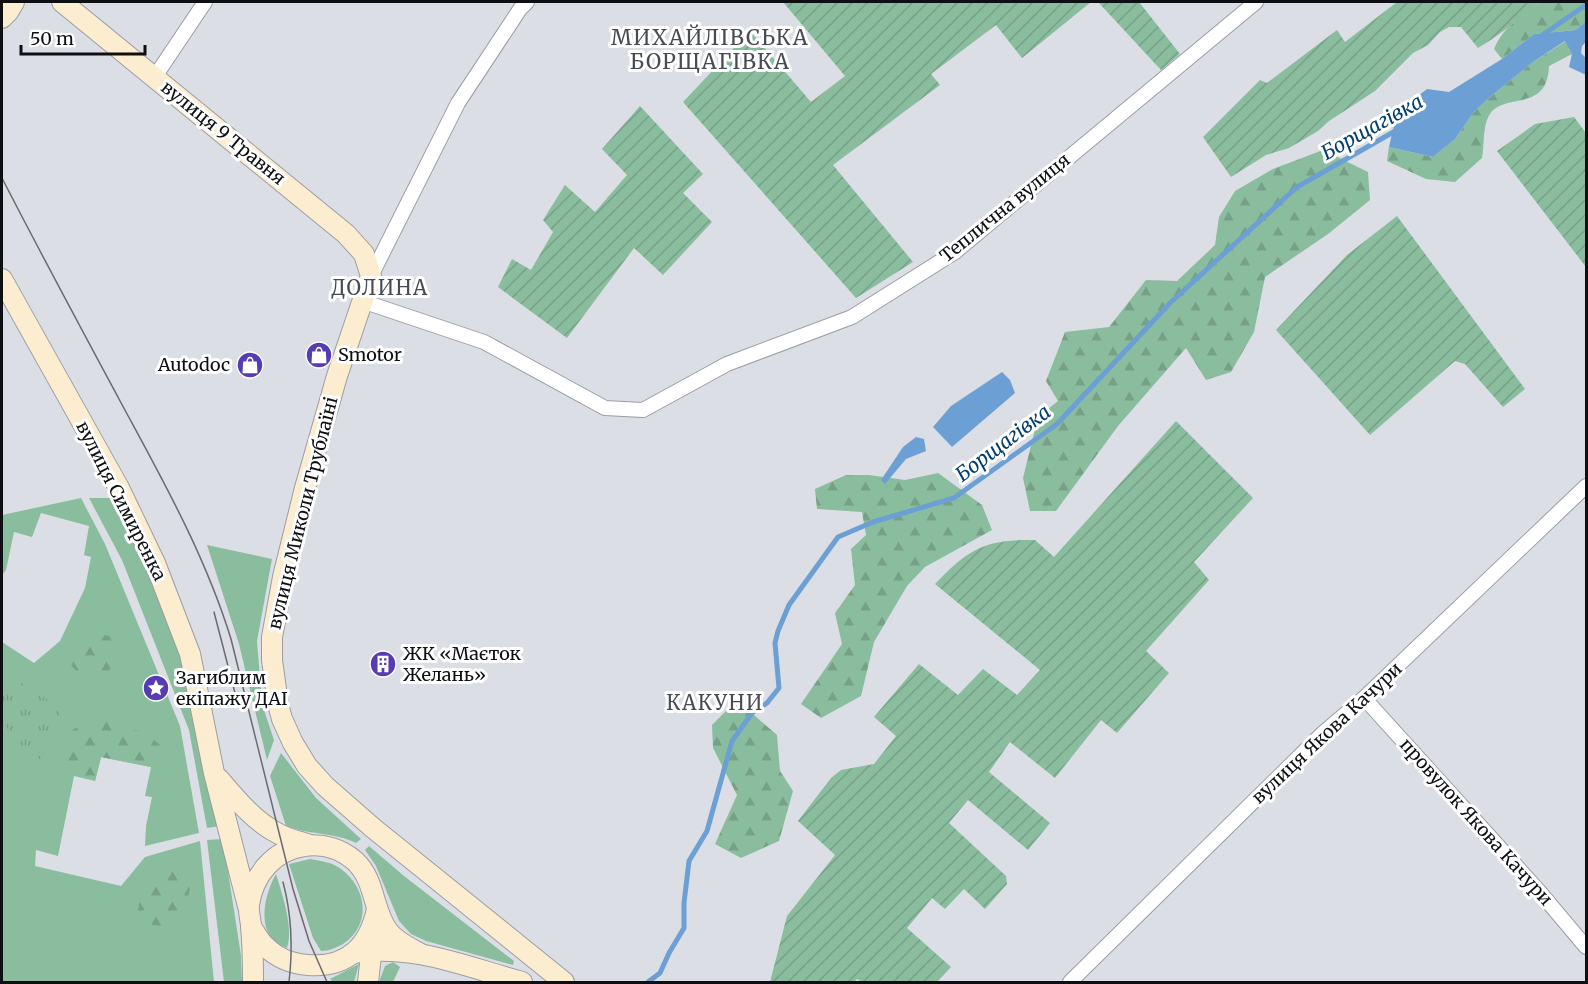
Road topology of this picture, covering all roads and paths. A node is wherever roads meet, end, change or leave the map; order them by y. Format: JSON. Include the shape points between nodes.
{"nodes":[{"id":1,"x":14,"y":2,"type":"edge"},
{"id":2,"x":62,"y":2,"type":"edge"},
{"id":3,"x":206,"y":2,"type":"edge"},
{"id":4,"x":527,"y":2,"type":"edge"},
{"id":5,"x":1256,"y":2,"type":"edge"},
{"id":6,"x":2,"y":18,"type":"edge"},
{"id":7,"x":154,"y":78,"type":"junction"},
{"id":8,"x":371,"y":276,"type":"junction"},
{"id":9,"x":2,"y":279,"type":"edge"},
{"id":10,"x":362,"y":301,"type":"junction"},
{"id":11,"x":1587,"y":486,"type":"edge"},
{"id":12,"x":1364,"y":698,"type":"junction"},
{"id":13,"x":214,"y":773,"type":"junction"},
{"id":14,"x":309,"y":845,"type":"junction"},
{"id":15,"x":248,"y":906,"type":"junction"},
{"id":16,"x":375,"y":918,"type":"junction"},
{"id":17,"x":252,"y":928,"type":"junction"},
{"id":18,"x":1587,"y":947,"type":"edge"},
{"id":19,"x":363,"y":952,"type":"junction"},
{"id":20,"x":422,"y":954,"type":"junction"},
{"id":21,"x":254,"y":982,"type":"edge"},
{"id":22,"x":368,"y":982,"type":"edge"},
{"id":23,"x":522,"y":982,"type":"edge"},
{"id":24,"x":564,"y":982,"type":"edge"},
{"id":25,"x":1070,"y":982,"type":"edge"}],
"edges":[{"from":1,"to":6,"type":"main road"},
{"from":2,"to":7,"type":"main road","name":"вулиця 9 Травня"},
{"from":3,"to":7,"type":"street"},
{"from":4,"to":8,"type":"street","name":"вулиця Миколи Трублаїні","via":[[458,103]]},
{"from":5,"to":10,"type":"street","name":"Теплична вулиця","via":[[955,252],[852,317],[727,364],[643,410],[604,408],[484,342]]},
{"from":7,"to":8,"type":"main road","name":"вулиця 9 Травня","via":[[346,234],[364,254]]},
{"from":8,"to":10,"type":"main road","name":"вулиця Миколи Трублаїні"},
{"from":9,"to":13,"type":"main road","name":"вулиця Симиренка","via":[[119,489],[155,563],[190,654]]},
{"from":10,"to":24,"type":"main road","name":"вулиця Миколи Трублаїні","via":[[308,477],[281,587],[272,660],[282,719],[292,743],[325,786]]},
{"from":11,"to":12,"type":"street","name":"вулиця Якова Качури"},
{"from":12,"to":18,"type":"street","name":"провулок Якова Качури"},
{"from":12,"to":25,"type":"street","name":"вулиця Якова Качури","via":[[1323,733]]},
{"from":13,"to":14,"type":"main road","name":"вулиця Симиренка","via":[[236,800],[270,828]]},
{"from":13,"to":15,"type":"main road","name":"вулиця Симиренка"},
{"from":14,"to":15,"type":"main road","via":[[275,856],[262,871]]},
{"from":14,"to":16,"type":"main road","via":[[340,851],[367,874],[373,889]]},
{"from":15,"to":17,"type":"main road"},
{"from":16,"to":19,"type":"main road"},
{"from":16,"to":20,"type":"main road","via":[[399,941]]},
{"from":17,"to":19,"type":"main road","via":[[264,946],[304,965],[331,965]]},
{"from":17,"to":21,"type":"main road"},
{"from":19,"to":20,"type":"main road","via":[[383,949]]},
{"from":19,"to":22,"type":"main road"},
{"from":20,"to":23,"type":"main road"}]}
